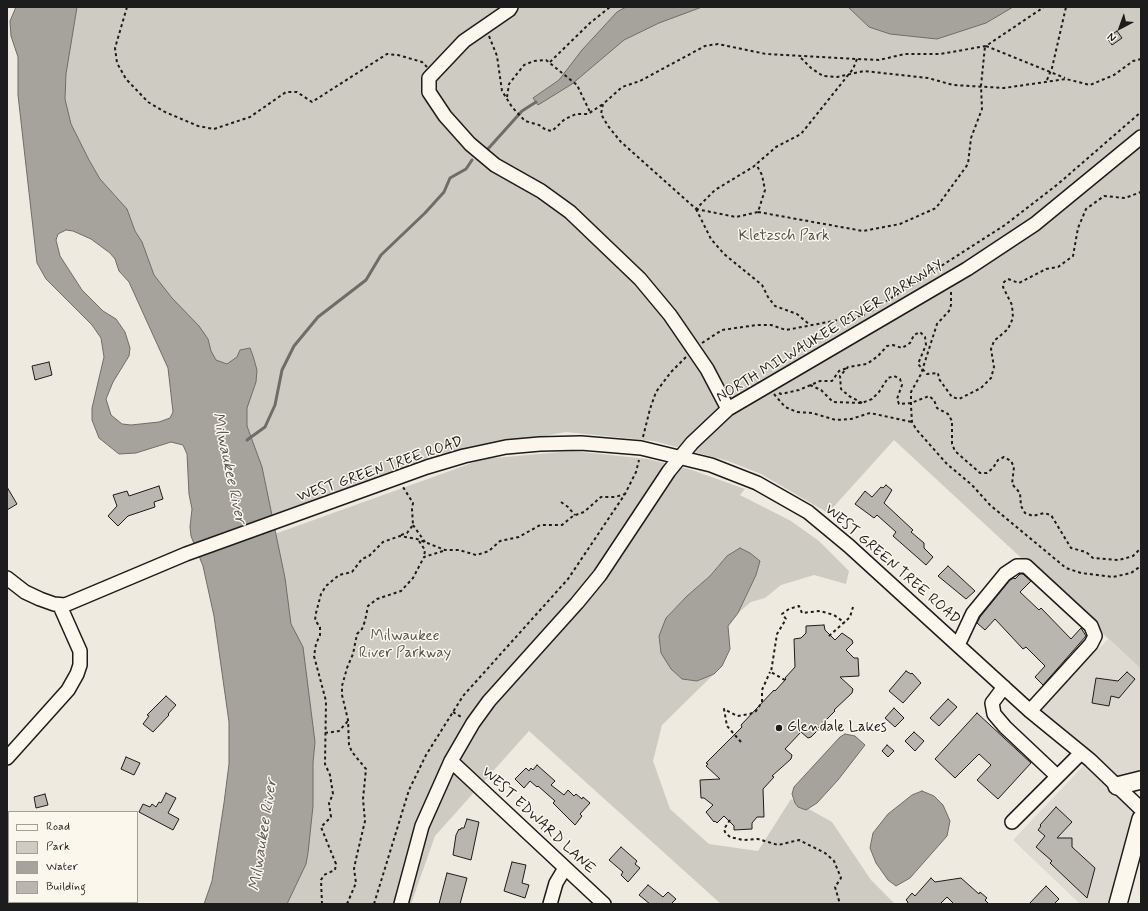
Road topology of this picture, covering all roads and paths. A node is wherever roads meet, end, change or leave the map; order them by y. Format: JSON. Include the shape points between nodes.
{"nodes":[{"id":1,"x":127,"y":7,"type":"edge"},
{"id":2,"x":511,"y":7,"type":"edge"},
{"id":3,"x":610,"y":7,"type":"edge"},
{"id":4,"x":1044,"y":7,"type":"edge"},
{"id":5,"x":1066,"y":7,"type":"edge"},
{"id":6,"x":485,"y":26,"type":"junction"},
{"id":7,"x":986,"y":46,"type":"junction"},
{"id":8,"x":800,"y":57,"type":"junction"},
{"id":9,"x":857,"y":59,"type":"junction"},
{"id":10,"x":1141,"y":59,"type":"edge"},
{"id":11,"x":550,"y":62,"type":"junction"},
{"id":12,"x":1050,"y":71,"type":"junction"},
{"id":13,"x":434,"y":73,"type":"junction"},
{"id":14,"x":849,"y":75,"type":"junction"},
{"id":15,"x":1066,"y":78,"type":"junction"},
{"id":16,"x":1047,"y":80,"type":"junction"},
{"id":17,"x":981,"y":86,"type":"junction"},
{"id":18,"x":507,"y":98,"type":"junction"},
{"id":19,"x":603,"y":104,"type":"junction"},
{"id":20,"x":590,"y":112,"type":"junction"},
{"id":21,"x":1141,"y":112,"type":"edge"},
{"id":22,"x":1141,"y":137,"type":"edge"},
{"id":23,"x":756,"y":164,"type":"junction"},
{"id":24,"x":1141,"y":192,"type":"edge"},
{"id":25,"x":696,"y":209,"type":"junction"},
{"id":26,"x":758,"y":212,"type":"junction"},
{"id":27,"x":947,"y":281,"type":"junction"},
{"id":28,"x":810,"y":325,"type":"junction"},
{"id":29,"x":699,"y":346,"type":"dead end"},
{"id":30,"x":690,"y":354,"type":"dead end"},
{"id":31,"x":848,"y":367,"type":"junction"},
{"id":32,"x":922,"y":369,"type":"junction"},
{"id":33,"x":810,"y":385,"type":"junction"},
{"id":34,"x":768,"y":386,"type":"junction"},
{"id":35,"x":862,"y":403,"type":"junction"},
{"id":36,"x":911,"y":403,"type":"junction"},
{"id":37,"x":728,"y":409,"type":"junction"},
{"id":38,"x":912,"y":422,"type":"junction"},
{"id":39,"x":643,"y":437,"type":"dead end"},
{"id":40,"x":679,"y":456,"type":"junction"},
{"id":41,"x":639,"y":459,"type":"dead end"},
{"id":42,"x":403,"y":486,"type":"dead end"},
{"id":43,"x":625,"y":494,"type":"junction"},
{"id":44,"x":561,"y":502,"type":"dead end"},
{"id":45,"x":575,"y":515,"type":"junction"},
{"id":46,"x":414,"y":525,"type":"junction"},
{"id":47,"x":400,"y":536,"type":"junction"},
{"id":48,"x":417,"y":539,"type":"junction"},
{"id":49,"x":426,"y":543,"type":"junction"},
{"id":50,"x":1141,"y":548,"type":"edge"},
{"id":51,"x":445,"y":550,"type":"junction"},
{"id":52,"x":424,"y":557,"type":"junction"},
{"id":53,"x":1141,"y":566,"type":"edge"},
{"id":54,"x":7,"y":578,"type":"edge"},
{"id":55,"x":60,"y":606,"type":"junction"},
{"id":56,"x":853,"y":607,"type":"dead end"},
{"id":57,"x":845,"y":623,"type":"junction"},
{"id":58,"x":829,"y":636,"type":"dead end"},
{"id":59,"x":958,"y":645,"type":"junction"},
{"id":60,"x":770,"y":672,"type":"junction"},
{"id":61,"x":785,"y":680,"type":"dead end"},
{"id":62,"x":1004,"y":687,"type":"junction"},
{"id":63,"x":1030,"y":710,"type":"junction"},
{"id":64,"x":348,"y":721,"type":"junction"},
{"id":65,"x":325,"y":733,"type":"junction"},
{"id":66,"x":740,"y":742,"type":"dead end"},
{"id":67,"x":1081,"y":753,"type":"junction"},
{"id":68,"x":7,"y":758,"type":"edge"},
{"id":69,"x":451,"y":761,"type":"junction"},
{"id":70,"x":1057,"y":776,"type":"junction"},
{"id":71,"x":1141,"y":780,"type":"edge"},
{"id":72,"x":1117,"y":786,"type":"junction"},
{"id":73,"x":1141,"y":809,"type":"edge"},
{"id":74,"x":1141,"y":819,"type":"edge"},
{"id":75,"x":730,"y":820,"type":"dead end"},
{"id":76,"x":1012,"y":822,"type":"dead end"},
{"id":77,"x":565,"y":868,"type":"junction"},
{"id":78,"x":322,"y":904,"type":"edge"},
{"id":79,"x":347,"y":904,"type":"edge"},
{"id":80,"x":374,"y":904,"type":"edge"},
{"id":81,"x":401,"y":904,"type":"edge"},
{"id":82,"x":550,"y":904,"type":"edge"},
{"id":83,"x":604,"y":904,"type":"edge"},
{"id":84,"x":840,"y":904,"type":"edge"},
{"id":85,"x":1118,"y":904,"type":"edge"}],
"edges":[{"from":1,"to":13,"type":"path","via":[[115,48],[117,63],[126,79],[148,102],[198,126],[214,129],[250,117],[286,92],[297,92],[312,102],[387,54],[422,62]]},
{"from":2,"to":6,"type":"street"},
{"from":3,"to":11,"type":"path"},
{"from":4,"to":7,"type":"path"},
{"from":5,"to":12,"type":"path"},
{"from":6,"to":13,"type":"street","via":[[464,41]]},
{"from":6,"to":18,"type":"path","via":[[497,56],[500,85]]},
{"from":7,"to":9,"type":"path","via":[[940,54],[905,54],[879,60]]},
{"from":7,"to":12,"type":"path"},
{"from":7,"to":17,"type":"path"},
{"from":8,"to":9,"type":"path"},
{"from":8,"to":14,"type":"path","via":[[823,76]]},
{"from":8,"to":19,"type":"path","via":[[748,52],[735,46],[718,44],[705,46],[640,81],[622,87]]},
{"from":9,"to":14,"type":"path"},
{"from":10,"to":15,"type":"path","via":[[1090,85]]},
{"from":11,"to":18,"type":"path","via":[[539,59],[524,65],[509,84]]},
{"from":11,"to":20,"type":"path","via":[[577,85]]},
{"from":12,"to":15,"type":"path"},
{"from":12,"to":16,"type":"path"},
{"from":13,"to":37,"type":"street","via":[[429,78],[429,92],[445,116],[470,144],[495,165],[541,191],[570,212],[640,279],[670,315],[707,369]]},
{"from":14,"to":17,"type":"path","via":[[864,71],[928,78],[952,85]]},
{"from":14,"to":23,"type":"path","via":[[801,134],[776,147]]},
{"from":15,"to":16,"type":"path"},
{"from":16,"to":17,"type":"path","via":[[1004,88]]},
{"from":17,"to":26,"type":"path","via":[[982,109],[971,138],[968,164],[958,175],[944,199],[928,213],[900,224],[863,231]]},
{"from":18,"to":20,"type":"path","via":[[522,119],[546,130],[552,131],[571,116],[582,116]]},
{"from":19,"to":20,"type":"path"},
{"from":19,"to":25,"type":"path","via":[[601,114],[621,142]]},
{"from":21,"to":28,"type":"path","via":[[1058,184],[1005,224],[865,315]]},
{"from":22,"to":27,"type":"street","name":"NORTH MILWAUKEE RIVER PARKWAY","via":[[1035,224]]},
{"from":23,"to":25,"type":"path","via":[[715,190]]},
{"from":23,"to":26,"type":"path","via":[[762,175],[765,190]]},
{"from":24,"to":32,"type":"path","via":[[1125,198],[1104,196],[1086,209],[1078,228],[1073,256],[1058,267],[1046,269],[1019,282],[1008,279],[1004,282],[1003,287],[1012,305],[1013,318],[1008,329],[994,341],[991,349],[994,367],[991,378],[981,388],[959,399],[952,397],[939,379],[938,373],[927,374]]},
{"from":25,"to":26,"type":"path","via":[[736,217]]},
{"from":25,"to":28,"type":"path","via":[[711,238],[724,254],[762,285],[775,306],[797,314]]},
{"from":27,"to":32,"type":"path","via":[[951,292],[951,305],[937,324]]},
{"from":27,"to":34,"type":"street","name":"NORTH MILWAUKEE RIVER PARKWAY"},
{"from":28,"to":29,"type":"path","via":[[786,330],[771,325],[722,330]]},
{"from":30,"to":39,"type":"path","via":[[671,372],[656,392]]},
{"from":31,"to":32,"type":"path","via":[[867,364],[887,346],[902,348],[920,332],[926,345],[918,364]]},
{"from":31,"to":33,"type":"path","via":[[839,371],[832,381],[820,381]]},
{"from":31,"to":35,"type":"path","via":[[840,376],[841,389]]},
{"from":32,"to":36,"type":"path","via":[[912,392]]},
{"from":33,"to":34,"type":"path","via":[[781,394]]},
{"from":33,"to":35,"type":"path","via":[[822,390],[833,402]]},
{"from":34,"to":37,"type":"street","name":"NORTH MILWAUKEE RIVER PARKWAY"},
{"from":34,"to":38,"type":"path","via":[[785,407],[797,412],[844,420],[870,413]]},
{"from":35,"to":36,"type":"path","via":[[872,399],[880,392],[888,378],[894,376],[900,379],[902,385],[899,404]]},
{"from":36,"to":38,"type":"path"},
{"from":36,"to":50,"type":"path","via":[[929,396],[937,408],[948,414],[952,421],[952,444],[955,451],[980,473],[987,473],[1004,457],[1011,461],[1014,467],[1012,484],[1020,494],[1021,506],[1025,513],[1033,516],[1044,513],[1051,515],[1071,548],[1086,552],[1093,558],[1119,560],[1133,556]]},
{"from":37,"to":40,"type":"street","name":"NORTH MILWAUKEE RIVER PARKWAY"},
{"from":38,"to":53,"type":"path","via":[[920,435],[947,464],[1059,564],[1081,573],[1113,577],[1131,573]]},
{"from":40,"to":55,"type":"street","name":"WEST GREEN TREE ROAD","via":[[641,448],[581,443],[506,447],[464,456],[186,554],[73,603]]},
{"from":40,"to":59,"type":"street","name":"WEST GREEN TREE ROAD","via":[[757,483],[808,512],[844,541]]},
{"from":40,"to":69,"type":"street","name":"NORTH MILWAUKEE RIVER PARKWAY","via":[[600,575],[489,701]]},
{"from":41,"to":43,"type":"path","via":[[636,472]]},
{"from":42,"to":46,"type":"path","via":[[413,503]]},
{"from":43,"to":45,"type":"path","via":[[601,497],[584,512]]},
{"from":43,"to":80,"type":"path","via":[[568,579],[463,696],[426,754],[409,790]]},
{"from":44,"to":45,"type":"path"},
{"from":45,"to":51,"type":"path","via":[[562,525],[540,525],[519,537],[500,541],[483,553]]},
{"from":46,"to":47,"type":"path"},
{"from":46,"to":49,"type":"path"},
{"from":47,"to":48,"type":"path"},
{"from":47,"to":65,"type":"path","via":[[383,542],[369,556],[362,559],[352,572],[339,575],[332,580],[321,594],[315,620],[320,627],[320,635],[314,656],[326,701]]},
{"from":48,"to":49,"type":"path"},
{"from":48,"to":52,"type":"path","via":[[425,550]]},
{"from":49,"to":51,"type":"path"},
{"from":51,"to":52,"type":"path"},
{"from":52,"to":64,"type":"path","via":[[414,578],[401,592],[377,599],[368,606],[342,686]]},
{"from":54,"to":55,"type":"street","via":[[25,592]]},
{"from":55,"to":68,"type":"street","via":[[80,651],[78,674],[68,690]]},
{"from":56,"to":57,"type":"path","via":[[850,618]]},
{"from":57,"to":58,"type":"path","via":[[840,628],[838,626]]},
{"from":57,"to":60,"type":"path","via":[[827,612],[812,610],[802,613],[799,606],[789,609],[782,614],[786,619],[777,634]]},
{"from":59,"to":62,"type":"street","name":"WEST GREEN TREE ROAD"},
{"from":59,"to":63,"type":"street","via":[[973,613],[1005,574],[1017,566],[1026,566],[1091,626],[1095,636],[1091,644]]},
{"from":60,"to":61,"type":"path"},
{"from":60,"to":66,"type":"path","via":[[762,690],[762,702],[756,711],[737,716],[724,709],[726,726]]},
{"from":62,"to":63,"type":"street","name":"WEST GREEN TREE ROAD"},
{"from":62,"to":70,"type":"street","via":[[992,703],[994,714],[1001,724]]},
{"from":63,"to":67,"type":"street","name":"WEST GREEN TREE ROAD"},
{"from":64,"to":65,"type":"path","via":[[340,731]]},
{"from":64,"to":79,"type":"path","via":[[352,752],[366,769],[363,799],[366,821],[354,869],[356,884]]},
{"from":65,"to":78,"type":"path","via":[[325,764],[333,794],[329,803],[330,817],[321,827],[336,864],[335,870],[324,875],[321,880]]},
{"from":67,"to":70,"type":"street"},
{"from":67,"to":72,"type":"street","name":"WEST GREEN TREE ROAD"},
{"from":69,"to":77,"type":"street","name":"WEST EDWARD LANE"},
{"from":69,"to":81,"type":"street","name":"NORTH MILWAUKEE RIVER PARKWAY","via":[[422,826]]},
{"from":70,"to":76,"type":"street"},
{"from":71,"to":72,"type":"main road"},
{"from":72,"to":73,"type":"street","name":"WEST GREEN TREE ROAD"},
{"from":74,"to":85,"type":"main road"},
{"from":75,"to":84,"type":"path","via":[[724,829],[730,837],[743,840],[758,839],[778,845],[799,840],[825,853],[834,861],[842,878],[835,887]]},
{"from":77,"to":82,"type":"street","via":[[556,883]]},
{"from":77,"to":83,"type":"street","name":"WEST EDWARD LANE"}]}
